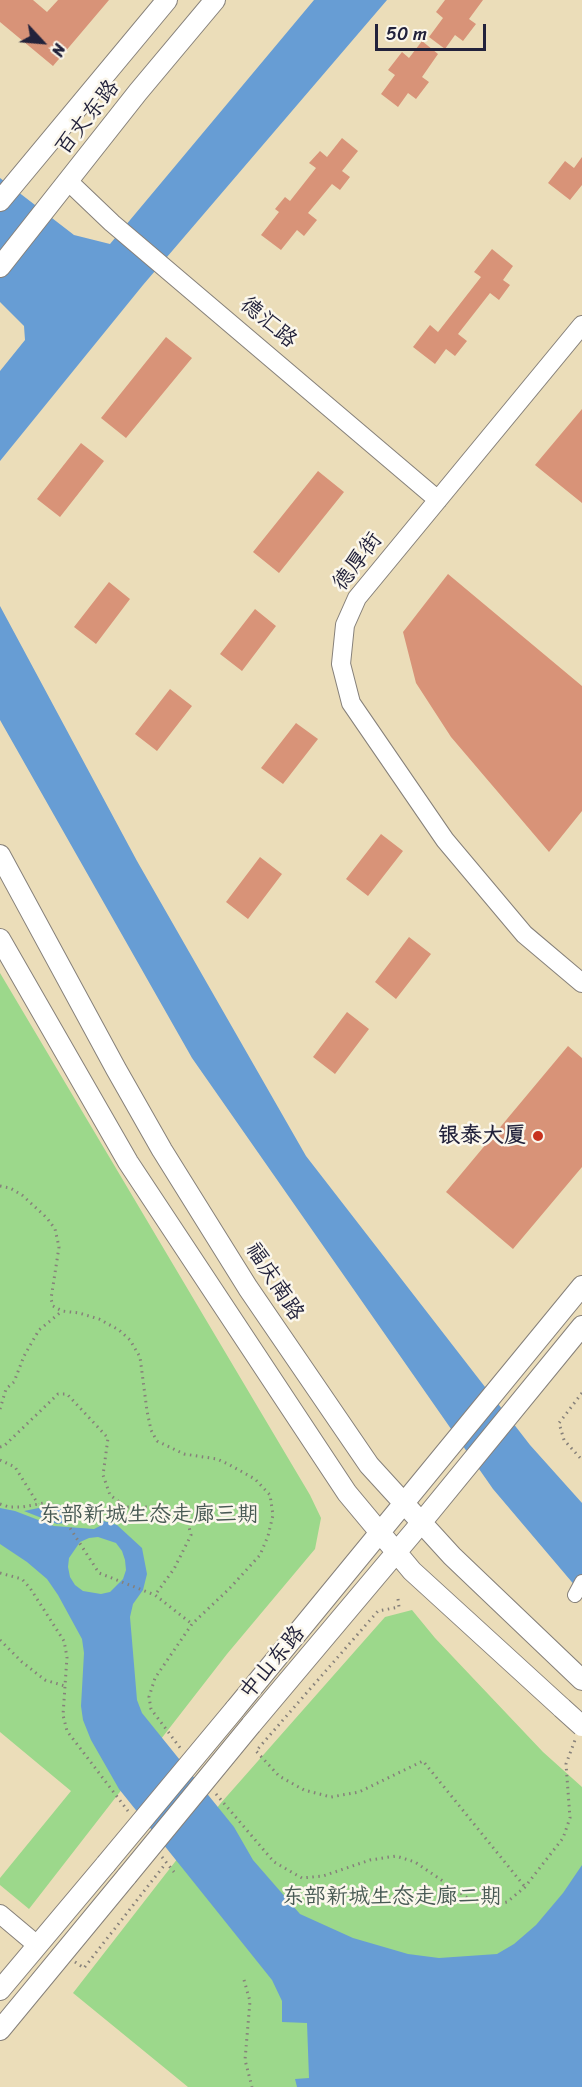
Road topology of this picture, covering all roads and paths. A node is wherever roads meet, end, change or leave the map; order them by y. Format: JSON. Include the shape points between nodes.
{"nodes":[{"id":1,"x":167,"y":0,"type":"edge"},
{"id":2,"x":215,"y":0,"type":"edge"},
{"id":3,"x":68,"y":181,"type":"junction"},
{"id":4,"x":0,"y":201,"type":"edge"},
{"id":5,"x":0,"y":267,"type":"edge"},
{"id":6,"x":582,"y":325,"type":"edge"},
{"id":7,"x":438,"y":500,"type":"junction"},
{"id":8,"x":0,"y":855,"type":"edge"},
{"id":9,"x":0,"y":939,"type":"edge"},
{"id":10,"x":582,"y":983,"type":"edge"},
{"id":11,"x":0,"y":1186,"type":"edge"},
{"id":12,"x":582,"y":1286,"type":"edge"},
{"id":13,"x":62,"y":1311,"type":"junction"},
{"id":14,"x":582,"y":1326,"type":"edge"},
{"id":15,"x":582,"y":1393,"type":"edge"},
{"id":16,"x":0,"y":1409,"type":"edge"},
{"id":17,"x":0,"y":1446,"type":"edge"},
{"id":18,"x":0,"y":1460,"type":"edge"},
{"id":19,"x":582,"y":1460,"type":"edge"},
{"id":20,"x":0,"y":1504,"type":"edge"},
{"id":21,"x":38,"y":1504,"type":"junction"},
{"id":22,"x":405,"y":1504,"type":"junction"},
{"id":23,"x":421,"y":1523,"type":"junction"},
{"id":24,"x":380,"y":1533,"type":"junction"},
{"id":25,"x":396,"y":1553,"type":"junction"},
{"id":26,"x":0,"y":1573,"type":"edge"},
{"id":27,"x":155,"y":1595,"type":"junction"},
{"id":28,"x":398,"y":1599,"type":"dead end"},
{"id":29,"x":192,"y":1624,"type":"junction"},
{"id":30,"x":0,"y":1640,"type":"edge"},
{"id":31,"x":582,"y":1680,"type":"edge"},
{"id":32,"x":65,"y":1686,"type":"junction"},
{"id":33,"x":580,"y":1729,"type":"edge"},
{"id":34,"x":185,"y":1754,"type":"dead end"},
{"id":35,"x":214,"y":1791,"type":"dead end"},
{"id":36,"x":131,"y":1816,"type":"dead end"},
{"id":37,"x":159,"y":1853,"type":"dead end"},
{"id":38,"x":166,"y":1863,"type":"junction"},
{"id":39,"x":174,"y":1872,"type":"dead end"},
{"id":40,"x":525,"y":1887,"type":"junction"},
{"id":41,"x":0,"y":1914,"type":"edge"},
{"id":42,"x":37,"y":1945,"type":"junction"},
{"id":43,"x":63,"y":1953,"type":"junction"},
{"id":44,"x":244,"y":1980,"type":"dead end"},
{"id":45,"x":0,"y":1990,"type":"edge"},
{"id":46,"x":0,"y":2030,"type":"edge"},
{"id":47,"x":252,"y":2087,"type":"edge"}],
"edges":[{"from":1,"to":4,"type":"main road","name":"百丈东路"},
{"from":2,"to":3,"type":"main road","name":"百丈东路"},
{"from":3,"to":5,"type":"main road","name":"百丈东路"},
{"from":3,"to":7,"type":"street","name":"德汇路","via":[[112,223]]},
{"from":6,"to":7,"type":"street","name":"德厚街"},
{"from":7,"to":10,"type":"street","name":"德厚街","via":[[357,598],[345,625],[341,664],[351,703],[445,840],[524,934]]},
{"from":8,"to":22,"type":"main road","name":"福庆南路","via":[[162,1150],[248,1288],[369,1465]]},
{"from":9,"to":24,"type":"main road","via":[[128,1162],[347,1493]]},
{"from":11,"to":13,"type":"path","via":[[22,1195],[55,1229],[58,1247],[51,1299],[53,1306]]},
{"from":12,"to":22,"type":"main road","name":"中山东路"},
{"from":13,"to":16,"type":"path","via":[[39,1330],[14,1382],[6,1389]]},
{"from":13,"to":29,"type":"path","via":[[99,1319],[130,1340],[140,1357],[147,1411],[157,1441],[184,1454],[228,1464],[255,1479],[270,1495],[273,1515],[260,1555]]},
{"from":14,"to":23,"type":"main road","name":"中山东路"},
{"from":15,"to":19,"type":"path","via":[[559,1423],[564,1440]]},
{"from":17,"to":27,"type":"path","via":[[58,1395],[67,1394],[108,1438],[103,1475],[110,1495],[126,1507],[173,1509],[188,1523],[191,1535]]},
{"from":18,"to":21,"type":"path","via":[[15,1467]]},
{"from":20,"to":21,"type":"path"},
{"from":21,"to":27,"type":"path","via":[[50,1502],[99,1573]]},
{"from":22,"to":23,"type":"main road","name":"福庆南路"},
{"from":22,"to":24,"type":"main road","name":"中山东路"},
{"from":23,"to":25,"type":"main road","name":"中山东路"},
{"from":23,"to":31,"type":"main road","name":"福庆南路"},
{"from":24,"to":25,"type":"main road"},
{"from":24,"to":42,"type":"main road","name":"中山东路","bridge":true},
{"from":25,"to":33,"type":"main road","bridge":true},
{"from":25,"to":43,"type":"main road","name":"中山东路","bridge":true},
{"from":26,"to":32,"type":"path","via":[[22,1579],[64,1641]]},
{"from":27,"to":29,"type":"path"},
{"from":28,"to":40,"type":"path","via":[[399,1607],[378,1611],[256,1751],[279,1776],[304,1790],[331,1797],[359,1792],[423,1761]]},
{"from":29,"to":34,"type":"path","via":[[155,1678],[149,1697],[156,1717]]},
{"from":30,"to":32,"type":"path","via":[[45,1680]]},
{"from":32,"to":36,"type":"path","via":[[63,1715],[67,1731]]},
{"from":33,"to":40,"type":"path","via":[[566,1764],[570,1818],[563,1838]]},
{"from":35,"to":40,"type":"path","via":[[274,1862],[302,1878],[396,1856],[415,1862],[484,1905],[507,1902]]},
{"from":37,"to":38,"type":"path"},
{"from":38,"to":39,"type":"path"},
{"from":38,"to":43,"type":"path","via":[[84,1968]]},
{"from":41,"to":42,"type":"street"},
{"from":42,"to":45,"type":"main road","name":"中山东路"},
{"from":43,"to":46,"type":"main road","name":"中山东路"},
{"from":44,"to":47,"type":"path","via":[[250,2001],[245,2060]]}]}
